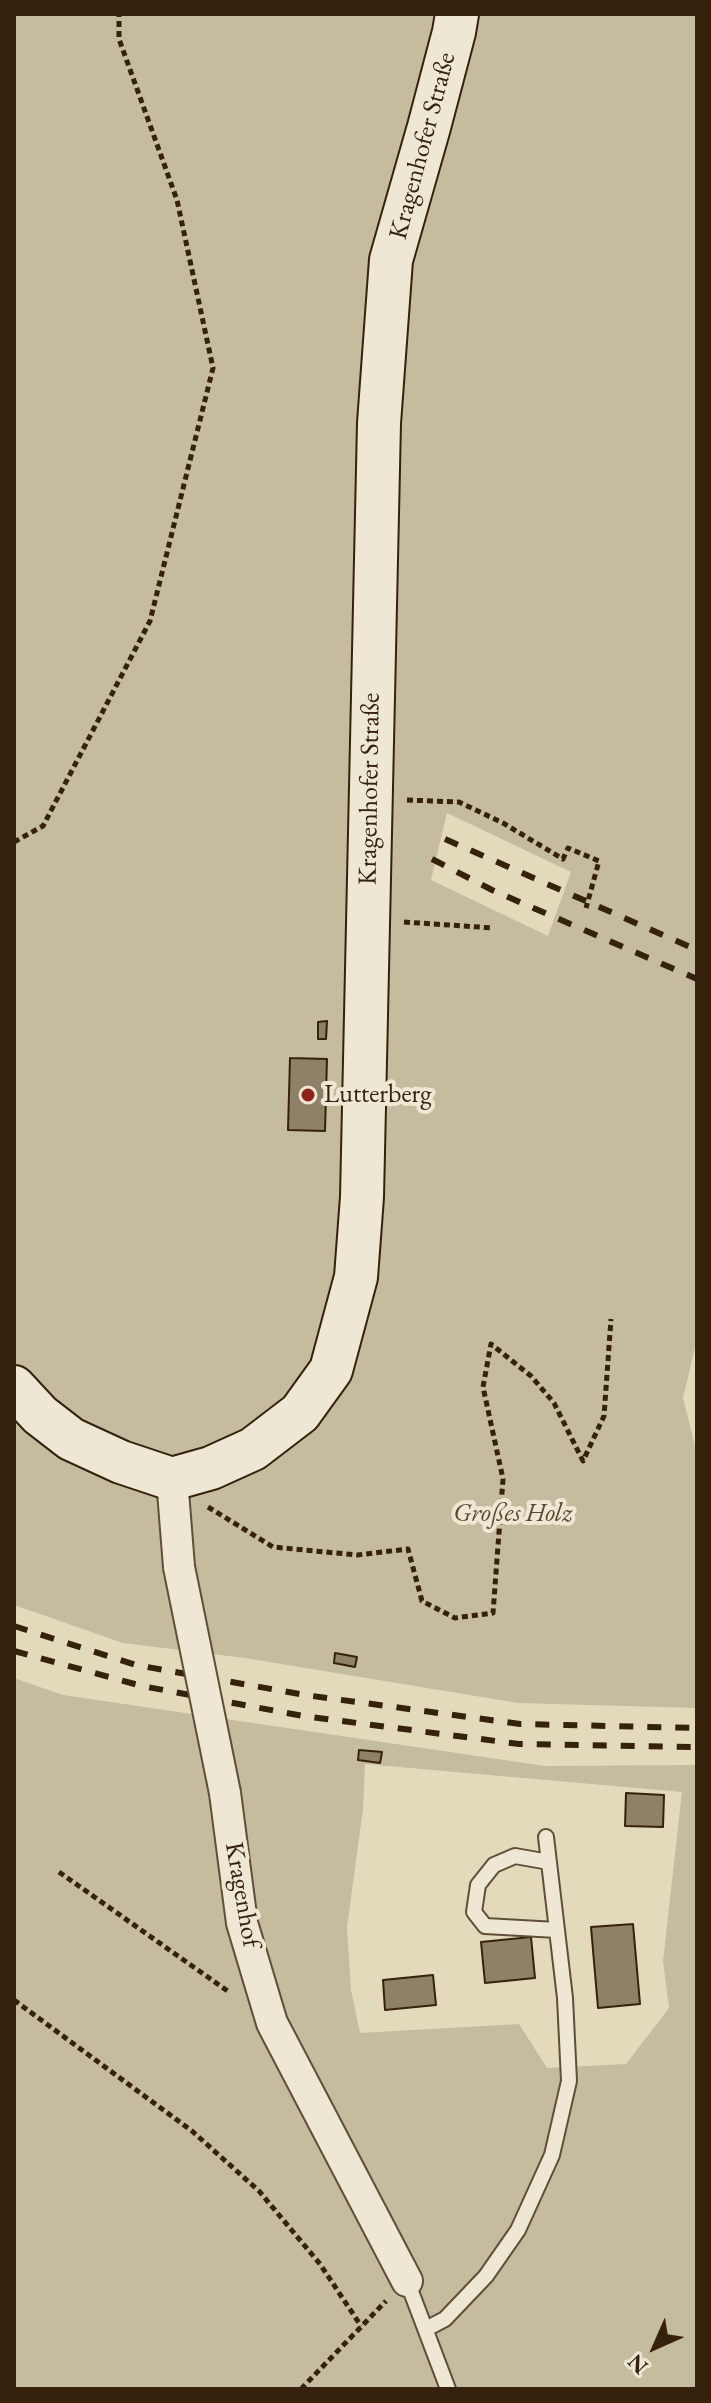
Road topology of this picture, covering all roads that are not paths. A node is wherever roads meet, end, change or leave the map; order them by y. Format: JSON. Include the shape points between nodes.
{"nodes":[{"id":1,"x":457,"y":14,"type":"edge"},
{"id":2,"x":14,"y":1387,"type":"edge"},
{"id":3,"x":172,"y":1482,"type":"junction"},
{"id":4,"x":546,"y":1837,"type":"dead end"},
{"id":5,"x":549,"y":1862,"type":"junction"},
{"id":6,"x":557,"y":1930,"type":"junction"},
{"id":7,"x":407,"y":2281,"type":"joint"},
{"id":8,"x":426,"y":2329,"type":"junction"},
{"id":9,"x":448,"y":2389,"type":"edge"}],
"edges":[{"from":1,"to":3,"type":"street","name":"Kragenhofer Straße","via":[[391,260],[379,423],[356,1277],[331,1370],[300,1413],[253,1449]]},
{"from":2,"to":3,"type":"street","via":[[71,1439]]},
{"from":3,"to":7,"type":"street","name":"Kragenhof","bridge":true,"via":[[179,1567],[225,1793],[242,1923],[272,2023]]},
{"from":4,"to":5,"type":"lane"},
{"from":5,"to":6,"type":"lane"},
{"from":5,"to":6,"type":"lane","via":[[515,1856],[494,1865],[478,1885],[474,1912],[485,1926]]},
{"from":6,"to":8,"type":"lane","via":[[569,2081],[552,2155],[518,2230],[494,2264],[445,2319]]},
{"from":7,"to":8,"type":"lane"},
{"from":8,"to":9,"type":"lane"}]}
